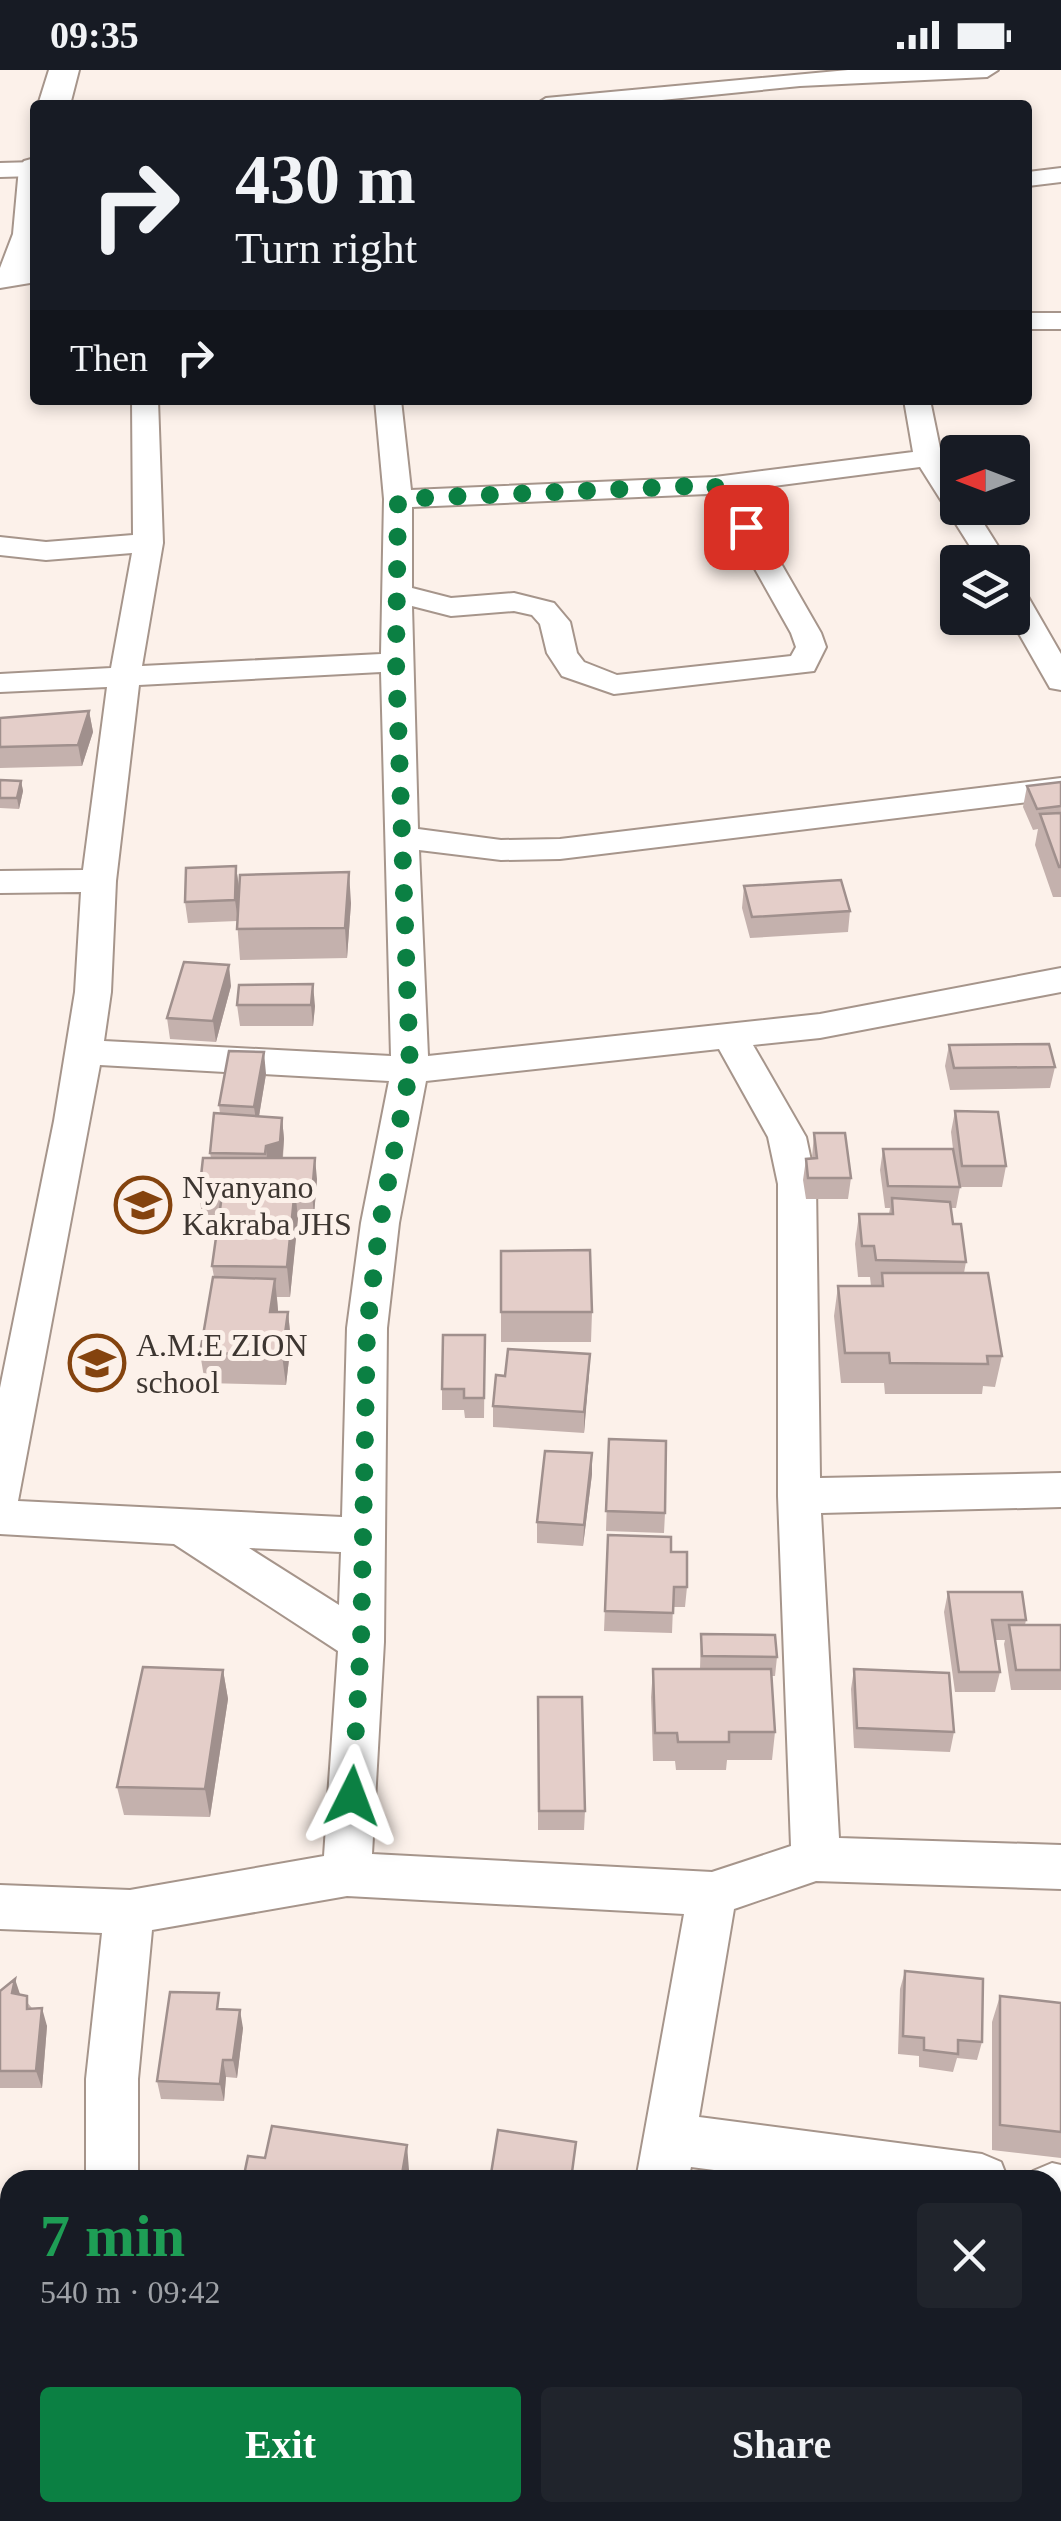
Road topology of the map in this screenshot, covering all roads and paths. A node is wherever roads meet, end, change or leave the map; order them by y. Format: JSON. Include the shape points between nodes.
{"nodes":[{"id":1,"x":64,"y":70,"type":"edge"},
{"id":2,"x":91,"y":70,"type":"edge"},
{"id":3,"x":988,"y":70,"type":"edge"},
{"id":4,"x":876,"y":74,"type":"junction"},
{"id":5,"x":888,"y":98,"type":"dead end"},
{"id":6,"x":55,"y":100,"type":"edge"},
{"id":7,"x":84,"y":100,"type":"edge"},
{"id":8,"x":599,"y":100,"type":"edge"},
{"id":9,"x":30,"y":169,"type":"edge"},
{"id":10,"x":0,"y":170,"type":"edge"},
{"id":11,"x":1061,"y":176,"type":"edge"},
{"id":12,"x":1032,"y":179,"type":"edge"},
{"id":13,"x":30,"y":233,"type":"edge"},
{"id":14,"x":18,"y":277,"type":"edge"},
{"id":15,"x":1032,"y":321,"type":"edge"},
{"id":16,"x":1061,"y":322,"type":"edge"},
{"id":17,"x":145,"y":405,"type":"edge"},
{"id":18,"x":389,"y":405,"type":"edge"},
{"id":19,"x":918,"y":405,"type":"edge"},
{"id":20,"x":928,"y":458,"type":"junction"},
{"id":21,"x":940,"y":477,"type":"edge"},
{"id":22,"x":714,"y":485,"type":"junction"},
{"id":23,"x":398,"y":499,"type":"junction"},
{"id":24,"x":148,"y":544,"type":"junction"},
{"id":25,"x":0,"y":546,"type":"edge"},
{"id":26,"x":399,"y":594,"type":"junction"},
{"id":27,"x":1030,"y":626,"type":"edge"},
{"id":28,"x":396,"y":662,"type":"junction"},
{"id":29,"x":124,"y":679,"type":"junction"},
{"id":30,"x":1061,"y":680,"type":"edge"},
{"id":31,"x":0,"y":683,"type":"edge"},
{"id":32,"x":1061,"y":788,"type":"edge"},
{"id":33,"x":106,"y":830,"type":"junction"},
{"id":34,"x":401,"y":837,"type":"junction"},
{"id":35,"x":16,"y":882,"type":"edge"},
{"id":36,"x":99,"y":882,"type":"junction"},
{"id":37,"x":1061,"y":980,"type":"edge"},
{"id":38,"x":729,"y":1034,"type":"junction"},
{"id":39,"x":83,"y":1052,"type":"junction"},
{"id":40,"x":410,"y":1070,"type":"junction"},
{"id":41,"x":1061,"y":1490,"type":"edge"},
{"id":42,"x":0,"y":1494,"type":"edge"},
{"id":43,"x":799,"y":1496,"type":"junction"},
{"id":44,"x":0,"y":1516,"type":"edge"},
{"id":45,"x":182,"y":1526,"type":"junction"},
{"id":46,"x":364,"y":1536,"type":"junction"},
{"id":47,"x":361,"y":1642,"type":"junction"},
{"id":48,"x":816,"y":1860,"type":"junction"},
{"id":49,"x":1061,"y":1867,"type":"edge"},
{"id":50,"x":346,"y":1874,"type":"junction"},
{"id":51,"x":712,"y":1894,"type":"junction"},
{"id":52,"x":0,"y":1907,"type":"edge"},
{"id":53,"x":130,"y":1912,"type":"junction"},
{"id":54,"x":665,"y":2159,"type":"edge"},
{"id":55,"x":111,"y":2170,"type":"edge"},
{"id":56,"x":831,"y":2170,"type":"edge"}],
"edges":[{"from":1,"to":6,"type":"street"},
{"from":2,"to":7,"type":"street"},
{"from":3,"to":4,"type":"street"},
{"from":4,"to":5,"type":"street","via":[[888,84]]},
{"from":4,"to":8,"type":"street"},
{"from":9,"to":10,"type":"street"},
{"from":11,"to":12,"type":"street"},
{"from":13,"to":14,"type":"street"},
{"from":15,"to":16,"type":"street"},
{"from":17,"to":24,"type":"street"},
{"from":18,"to":23,"type":"street"},
{"from":19,"to":20,"type":"street"},
{"from":20,"to":21,"type":"street"},
{"from":20,"to":22,"type":"street"},
{"from":22,"to":23,"type":"street"},
{"from":22,"to":26,"type":"street","via":[[806,632],[811,647],[802,664],[614,685],[573,668],[562,653],[556,622],[543,609],[514,602],[451,606]]},
{"from":23,"to":26,"type":"street"},
{"from":24,"to":25,"type":"street","via":[[46,551]]},
{"from":24,"to":29,"type":"street"},
{"from":26,"to":28,"type":"street"},
{"from":27,"to":30,"type":"street"},
{"from":28,"to":29,"type":"street"},
{"from":28,"to":34,"type":"street"},
{"from":29,"to":31,"type":"street"},
{"from":29,"to":33,"type":"street"},
{"from":32,"to":34,"type":"street","via":[[560,849],[501,850]]},
{"from":33,"to":35,"type":"street"},
{"from":33,"to":36,"type":"street"},
{"from":34,"to":40,"type":"street"},
{"from":35,"to":36,"type":"street"},
{"from":36,"to":39,"type":"street"},
{"from":37,"to":38,"type":"street","via":[[820,1026]]},
{"from":38,"to":40,"type":"street"},
{"from":38,"to":43,"type":"street","via":[[787,1137],[796,1184]]},
{"from":39,"to":40,"type":"street"},
{"from":39,"to":42,"type":"street"},
{"from":40,"to":46,"type":"street","via":[[367,1328]]},
{"from":41,"to":43,"type":"street"},
{"from":43,"to":48,"type":"street"},
{"from":44,"to":45,"type":"street"},
{"from":45,"to":46,"type":"street"},
{"from":45,"to":47,"type":"street"},
{"from":46,"to":47,"type":"street"},
{"from":47,"to":50,"type":"street"},
{"from":48,"to":49,"type":"street"},
{"from":48,"to":51,"type":"street"},
{"from":50,"to":51,"type":"street"},
{"from":50,"to":53,"type":"street"},
{"from":51,"to":54,"type":"street"},
{"from":52,"to":53,"type":"street"},
{"from":53,"to":55,"type":"street","via":[[113,2027]]},
{"from":54,"to":56,"type":"street"}]}
